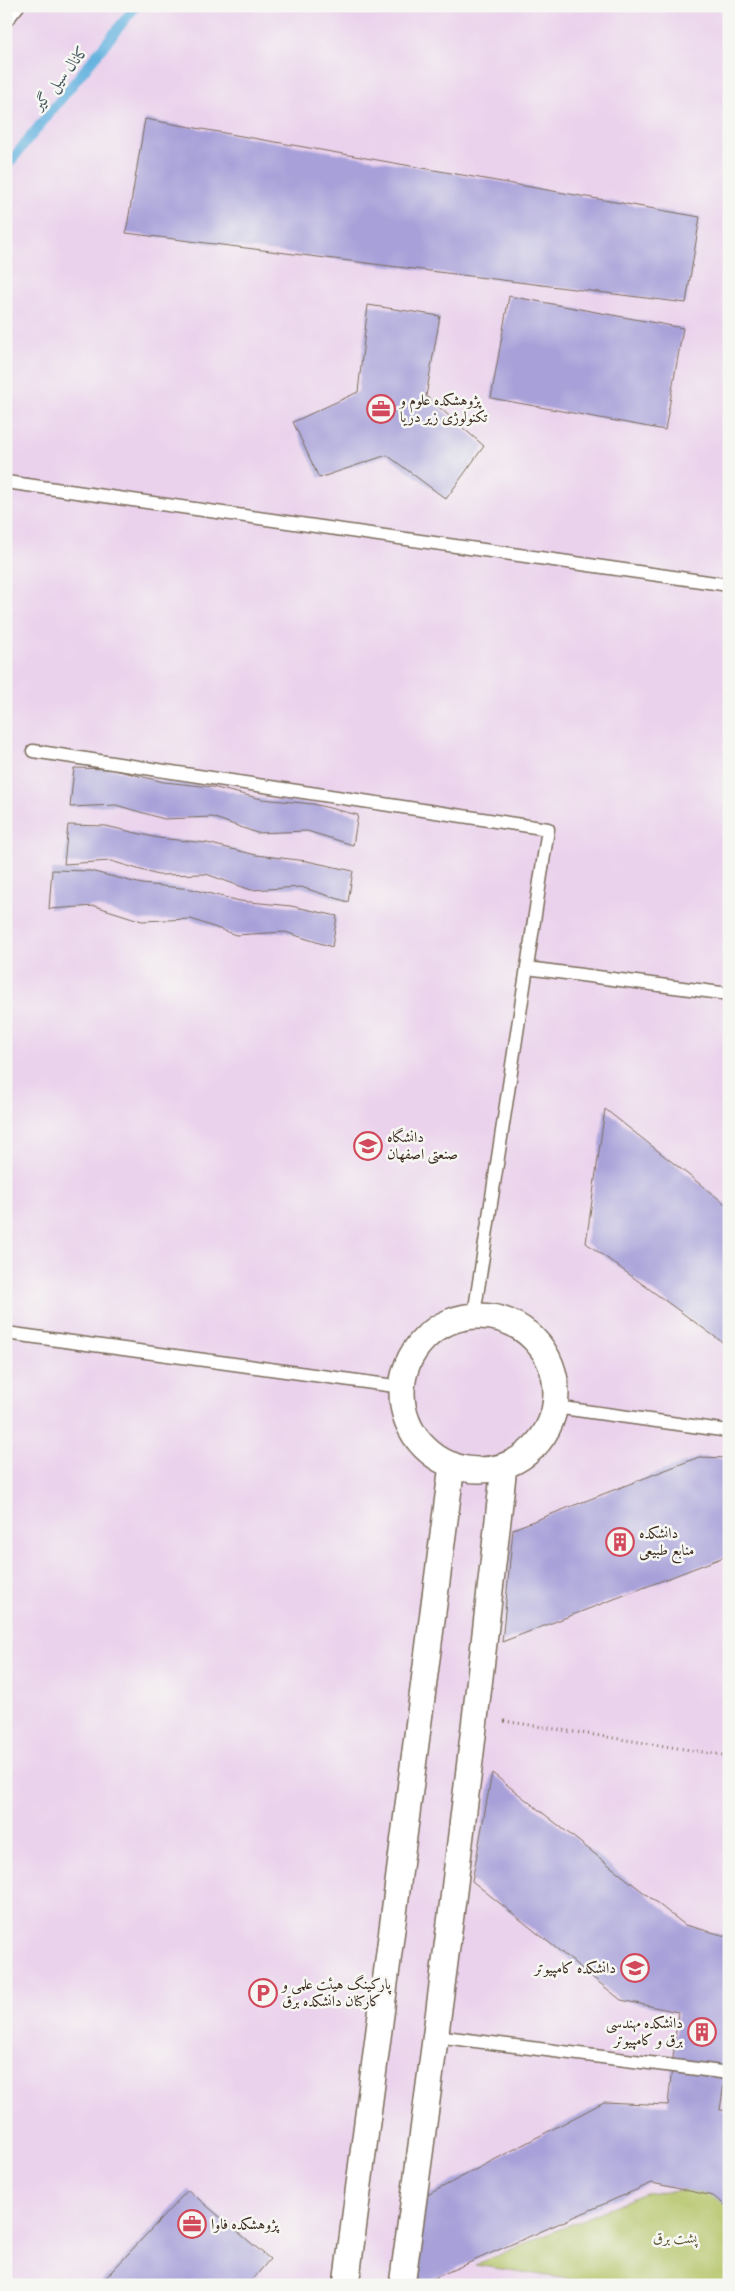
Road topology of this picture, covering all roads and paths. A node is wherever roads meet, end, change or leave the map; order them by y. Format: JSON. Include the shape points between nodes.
{"nodes":[{"id":1,"x":18,"y":6,"type":"edge"},
{"id":2,"x":6,"y":22,"type":"edge"},
{"id":3,"x":6,"y":482,"type":"edge"},
{"id":4,"x":729,"y":585,"type":"edge"},
{"id":5,"x":33,"y":750,"type":"dead end"},
{"id":6,"x":527,"y":968,"type":"junction"},
{"id":7,"x":729,"y":994,"type":"edge"},
{"id":8,"x":474,"y":1315,"type":"junction"},
{"id":9,"x":6,"y":1333,"type":"edge"},
{"id":10,"x":402,"y":1387,"type":"junction"},
{"id":11,"x":555,"y":1407,"type":"junction"},
{"id":12,"x":729,"y":1431,"type":"edge"},
{"id":13,"x":452,"y":1465,"type":"junction"},
{"id":14,"x":504,"y":1466,"type":"junction"},
{"id":15,"x":476,"y":1717,"type":"junction"},
{"id":16,"x":729,"y":1756,"type":"edge"},
{"id":17,"x":729,"y":1921,"type":"edge"},
{"id":18,"x":726,"y":1936,"type":"dead end"},
{"id":19,"x":436,"y":2036,"type":"junction"},
{"id":20,"x":729,"y":2073,"type":"edge"},
{"id":21,"x":346,"y":2285,"type":"edge"},
{"id":22,"x":402,"y":2285,"type":"edge"}],
"edges":[{"from":1,"to":2,"type":"lane"},
{"from":3,"to":4,"type":"lane"},
{"from":5,"to":6,"type":"lane","via":[[548,829]]},
{"from":6,"to":7,"type":"lane"},
{"from":6,"to":8,"type":"lane"},
{"from":8,"to":10,"type":"street","via":[[439,1327],[417,1346],[406,1365]]},
{"from":8,"to":11,"type":"street","via":[[519,1327],[537,1342],[554,1376]]},
{"from":9,"to":10,"type":"lane"},
{"from":10,"to":13,"type":"street","via":[[402,1406],[414,1434],[434,1456]]},
{"from":11,"to":12,"type":"lane"},
{"from":11,"to":14,"type":"street","via":[[538,1443],[522,1457]]},
{"from":13,"to":14,"type":"street","via":[[478,1470]]},
{"from":13,"to":21,"type":"street"},
{"from":14,"to":15,"type":"street"},
{"from":15,"to":16,"type":"path"},
{"from":15,"to":19,"type":"street"},
{"from":17,"to":18,"type":"path"},
{"from":19,"to":20,"type":"lane"},
{"from":19,"to":22,"type":"street"}]}
